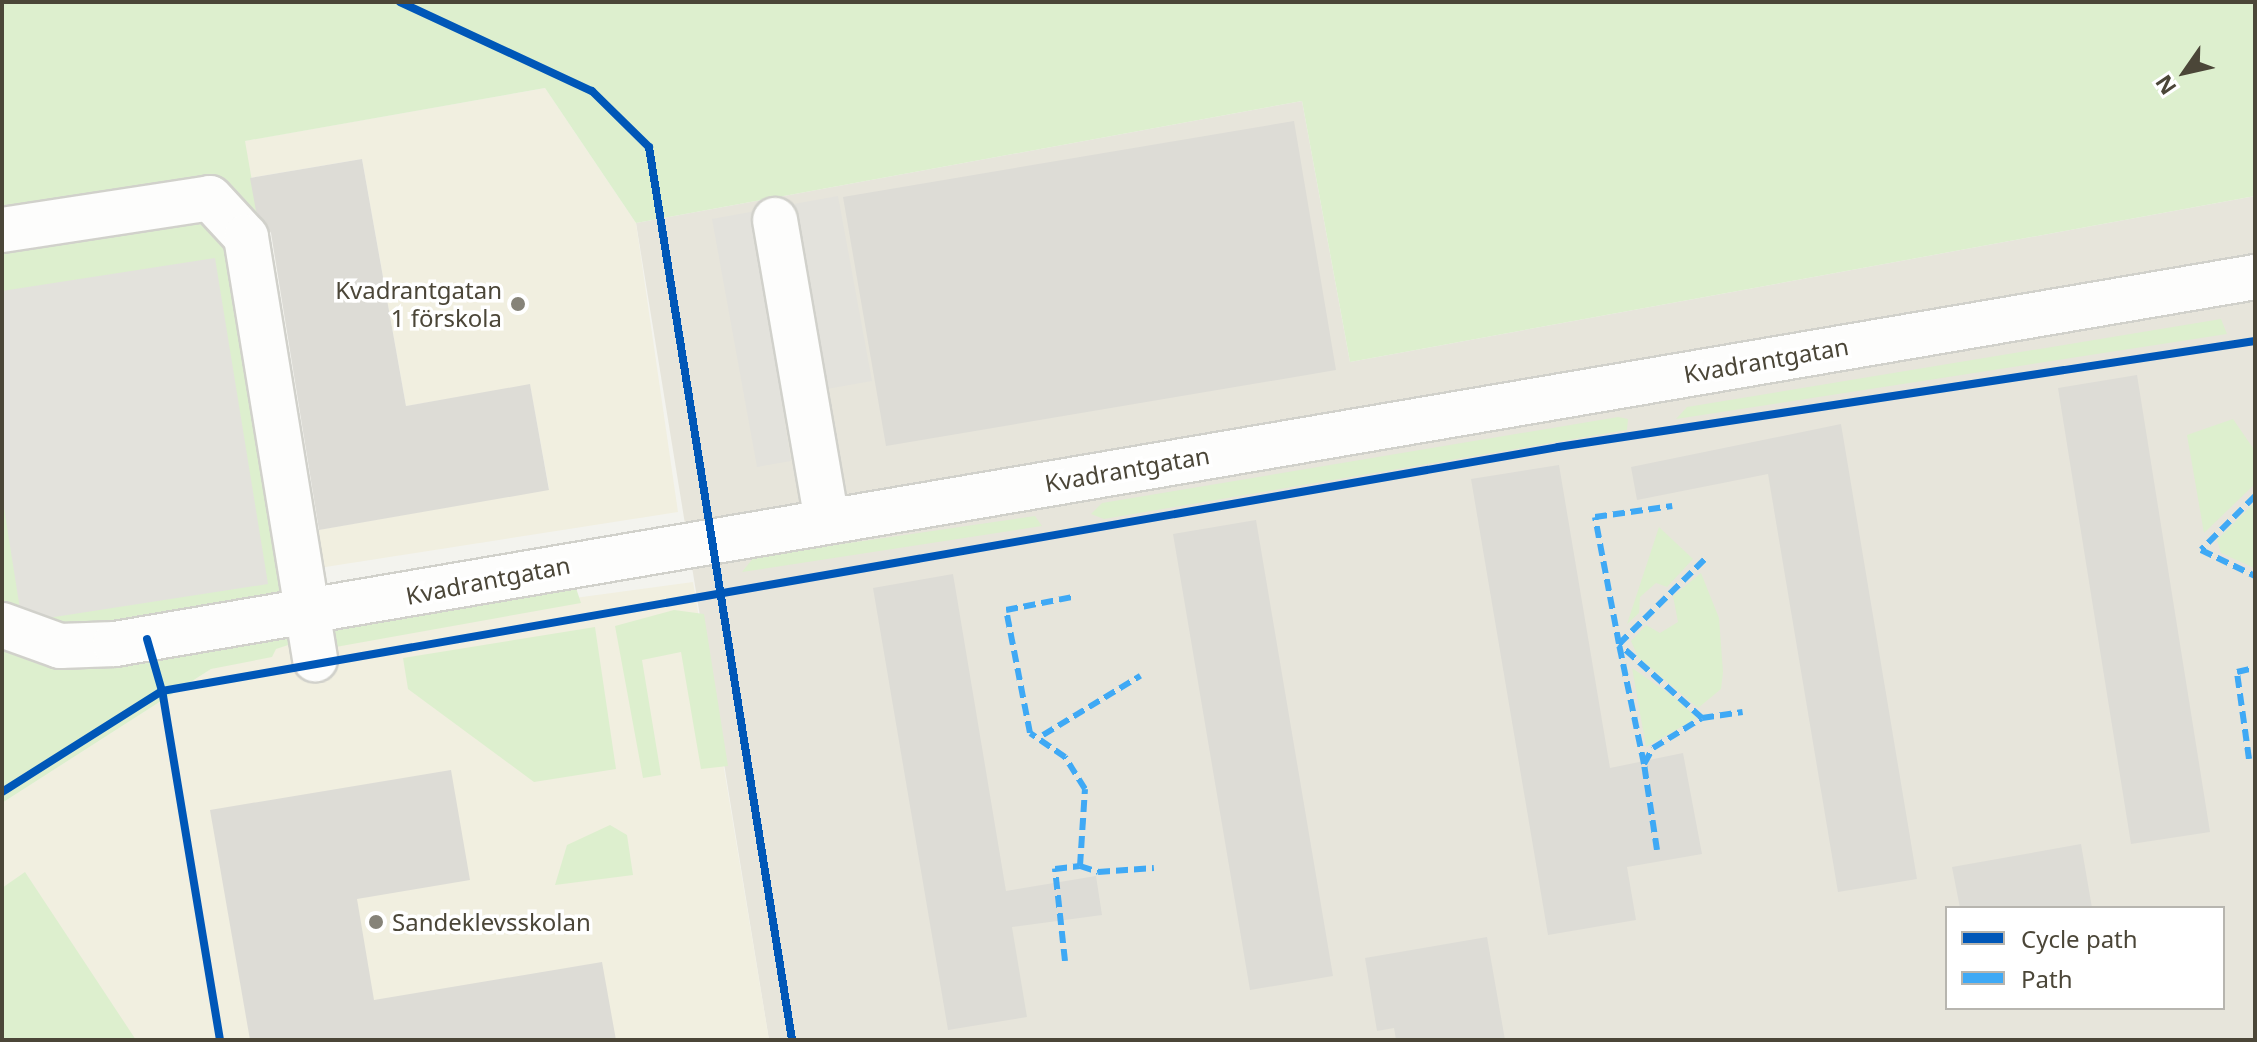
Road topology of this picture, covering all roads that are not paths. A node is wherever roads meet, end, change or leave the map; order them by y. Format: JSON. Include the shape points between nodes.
{"nodes":[{"id":1,"x":775,"y":220,"type":"dead end"},
{"id":2,"x":2,"y":230,"type":"edge"},
{"id":3,"x":2255,"y":277,"type":"edge"},
{"id":4,"x":827,"y":520,"type":"junction"},
{"id":5,"x":310,"y":613,"type":"junction"},
{"id":6,"x":2,"y":625,"type":"edge"},
{"id":7,"x":315,"y":659,"type":"dead end"}],
"edges":[{"from":1,"to":4,"type":"street"},
{"from":2,"to":5,"type":"street","via":[[210,198],[246,237]]},
{"from":3,"to":4,"type":"street","name":"Kvadrantgatan"},
{"from":4,"to":5,"type":"street","name":"Kvadrantgatan"},
{"from":5,"to":6,"type":"street","name":"Kvadrantgatan","via":[[115,644],[60,646]]},
{"from":5,"to":7,"type":"street"}]}
